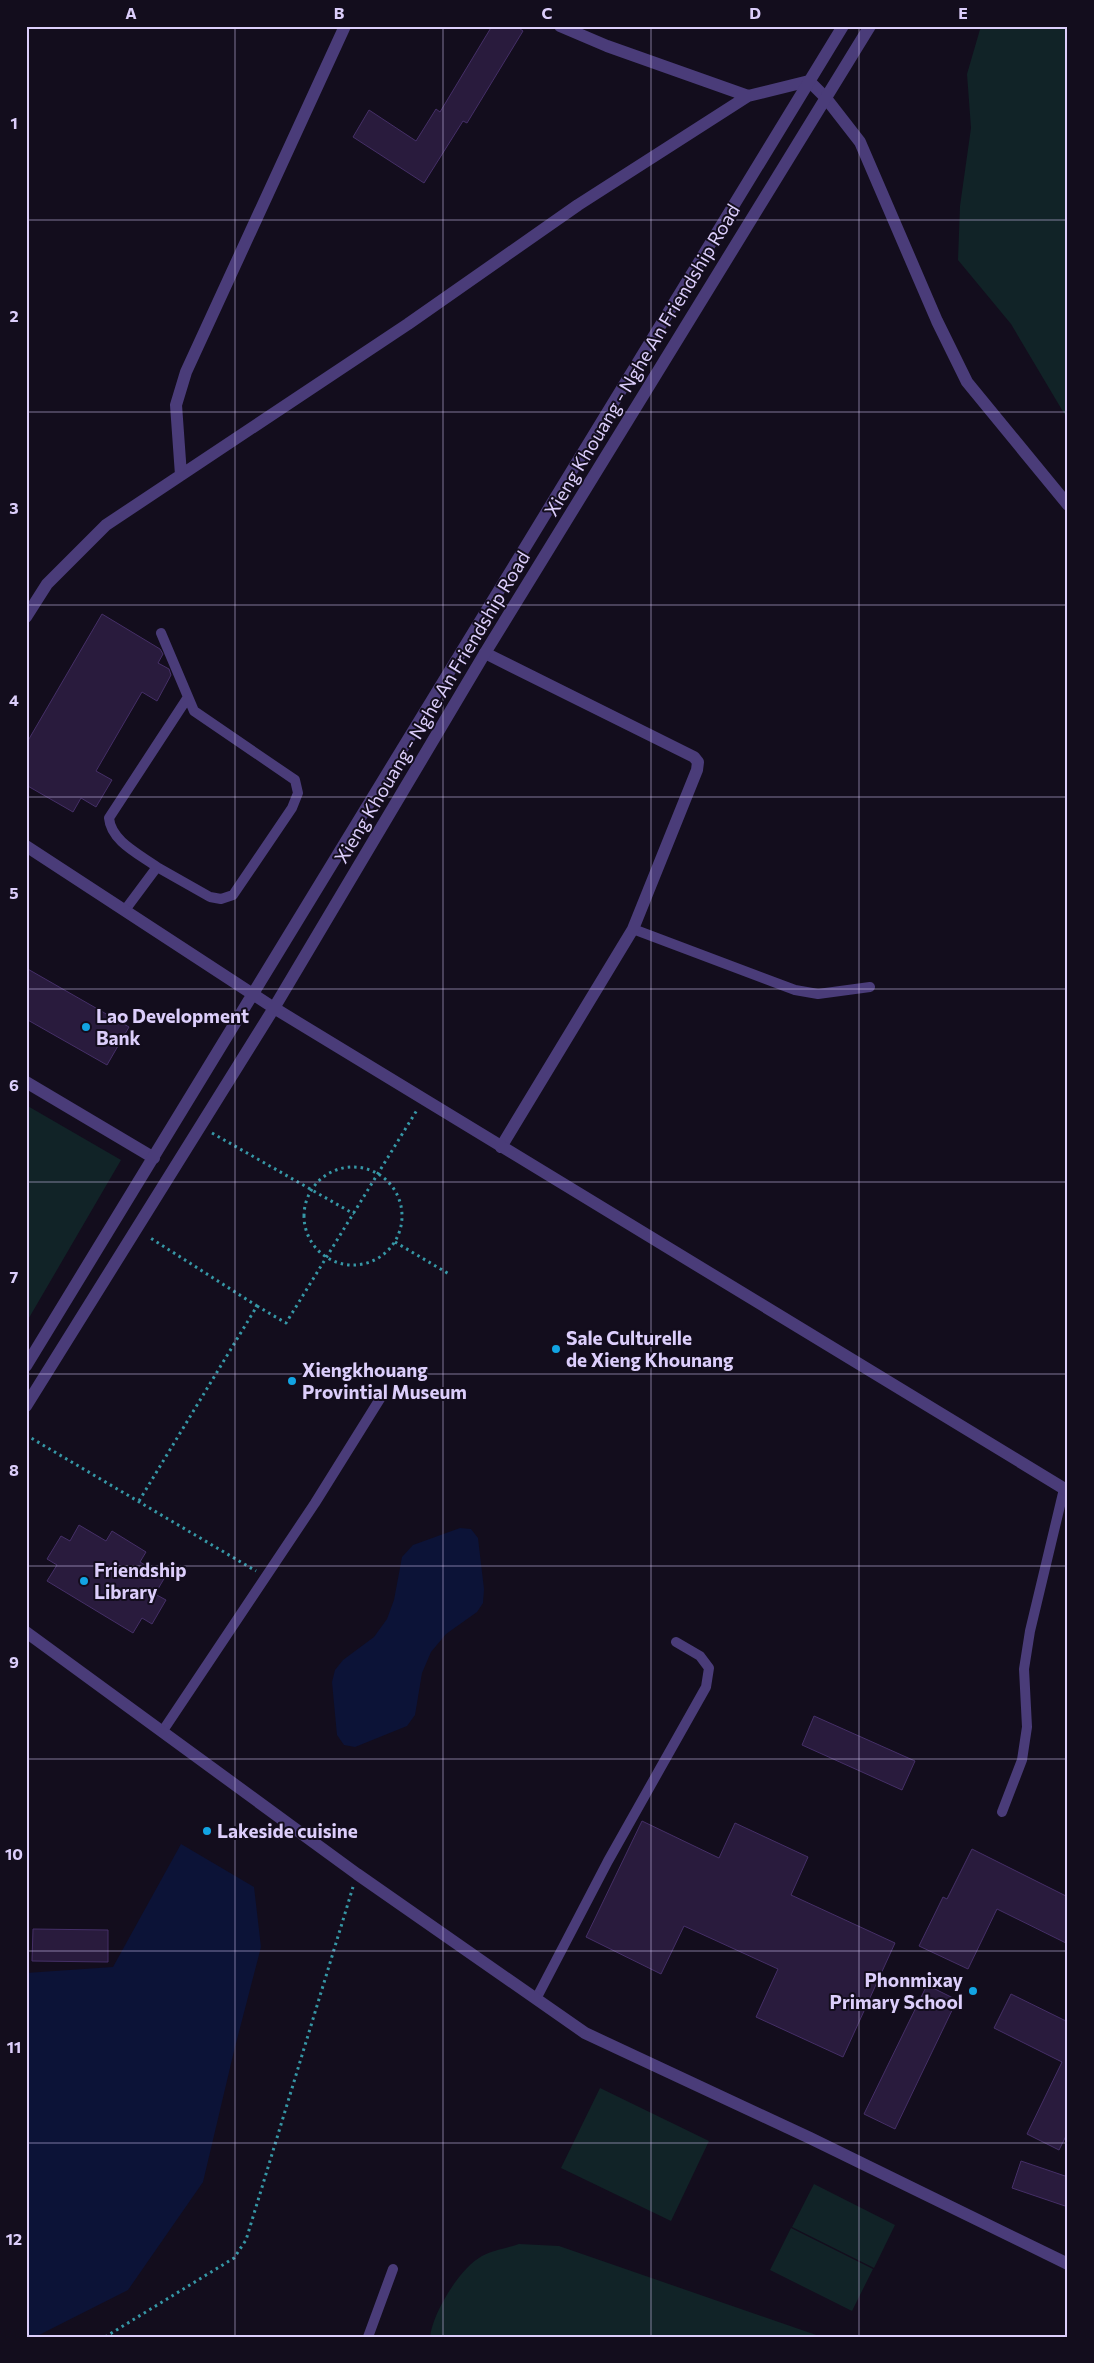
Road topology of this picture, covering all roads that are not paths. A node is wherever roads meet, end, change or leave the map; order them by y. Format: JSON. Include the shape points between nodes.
{"nodes":[{"id":1,"x":345,"y":26,"type":"edge"},
{"id":2,"x":560,"y":26,"type":"edge"},
{"id":3,"x":844,"y":26,"type":"edge"},
{"id":4,"x":870,"y":26,"type":"edge"},
{"id":5,"x":809,"y":81,"type":"junction"},
{"id":6,"x":748,"y":96,"type":"junction"},
{"id":7,"x":825,"y":97,"type":"junction"},
{"id":8,"x":181,"y":475,"type":"junction"},
{"id":9,"x":1068,"y":505,"type":"edge"},
{"id":10,"x":26,"y":616,"type":"edge"},
{"id":11,"x":161,"y":633,"type":"dead end"},
{"id":12,"x":485,"y":654,"type":"junction"},
{"id":13,"x":188,"y":696,"type":"junction"},
{"id":14,"x":26,"y":846,"type":"edge"},
{"id":15,"x":157,"y":867,"type":"junction"},
{"id":16,"x":125,"y":910,"type":"junction"},
{"id":17,"x":633,"y":929,"type":"junction"},
{"id":18,"x":870,"y":987,"type":"dead end"},
{"id":19,"x":254,"y":994,"type":"junction"},
{"id":20,"x":274,"y":1008,"type":"junction"},
{"id":21,"x":26,"y":1082,"type":"edge"},
{"id":22,"x":501,"y":1147,"type":"junction"},
{"id":23,"x":154,"y":1158,"type":"junction"},
{"id":24,"x":26,"y":1366,"type":"edge"},
{"id":25,"x":383,"y":1394,"type":"dead end"},
{"id":26,"x":26,"y":1406,"type":"edge"},
{"id":27,"x":1066,"y":1486,"type":"edge"},
{"id":28,"x":26,"y":1632,"type":"edge"},
{"id":29,"x":676,"y":1642,"type":"dead end"},
{"id":30,"x":162,"y":1732,"type":"junction"},
{"id":31,"x":1002,"y":1812,"type":"dead end"},
{"id":32,"x":536,"y":1999,"type":"junction"},
{"id":33,"x":1068,"y":2264,"type":"edge"},
{"id":34,"x":393,"y":2270,"type":"dead end"},
{"id":35,"x":368,"y":2337,"type":"edge"}],
"edges":[{"from":1,"to":8,"type":"street","via":[[186,372],[176,405]]},
{"from":2,"to":6,"type":"street"},
{"from":3,"to":5,"type":"street","name":"Xieng Khouang - Nghe An Friendship Road"},
{"from":4,"to":7,"type":"street","name":"Xieng Khouang - Nghe An Friendship Road"},
{"from":5,"to":6,"type":"street"},
{"from":5,"to":7,"type":"street"},
{"from":5,"to":19,"type":"street","name":"Xieng Khouang - Nghe An Friendship Road"},
{"from":6,"to":8,"type":"street","via":[[578,205],[408,324]]},
{"from":7,"to":9,"type":"street","via":[[860,142],[937,322],[967,382]]},
{"from":7,"to":12,"type":"street","name":"Xieng Khouang - Nghe An Friendship Road"},
{"from":8,"to":10,"type":"street","via":[[106,525],[47,584]]},
{"from":11,"to":13,"type":"lane"},
{"from":12,"to":17,"type":"street","via":[[694,757],[698,762]]},
{"from":12,"to":20,"type":"street","name":"Xieng Khouang - Nghe An Friendship Road"},
{"from":13,"to":15,"type":"lane","via":[[109,818],[110,828],[117,838]]},
{"from":13,"to":15,"type":"lane","via":[[194,711],[295,780],[298,793],[292,808],[233,894],[221,899],[210,897]]},
{"from":14,"to":16,"type":"street"},
{"from":15,"to":16,"type":"lane"},
{"from":16,"to":19,"type":"street"},
{"from":17,"to":18,"type":"lane","via":[[795,990],[818,994]]},
{"from":17,"to":22,"type":"street"},
{"from":19,"to":20,"type":"street"},
{"from":19,"to":23,"type":"street","name":"Xieng Khouang - Nghe An Friendship Road"},
{"from":20,"to":22,"type":"street"},
{"from":20,"to":26,"type":"street","name":"Xieng Khouang - Nghe An Friendship Road"},
{"from":21,"to":23,"type":"street"},
{"from":22,"to":27,"type":"street"},
{"from":23,"to":24,"type":"street","name":"Xieng Khouang - Nghe An Friendship Road"},
{"from":25,"to":30,"type":"lane","via":[[315,1503]]},
{"from":27,"to":31,"type":"lane","via":[[1030,1631],[1024,1669],[1027,1727],[1022,1760]]},
{"from":28,"to":30,"type":"street"},
{"from":29,"to":32,"type":"lane","via":[[700,1656],[709,1668],[706,1686],[608,1861]]},
{"from":30,"to":32,"type":"street"},
{"from":32,"to":33,"type":"street","via":[[585,2032]]},
{"from":34,"to":35,"type":"lane"}]}
